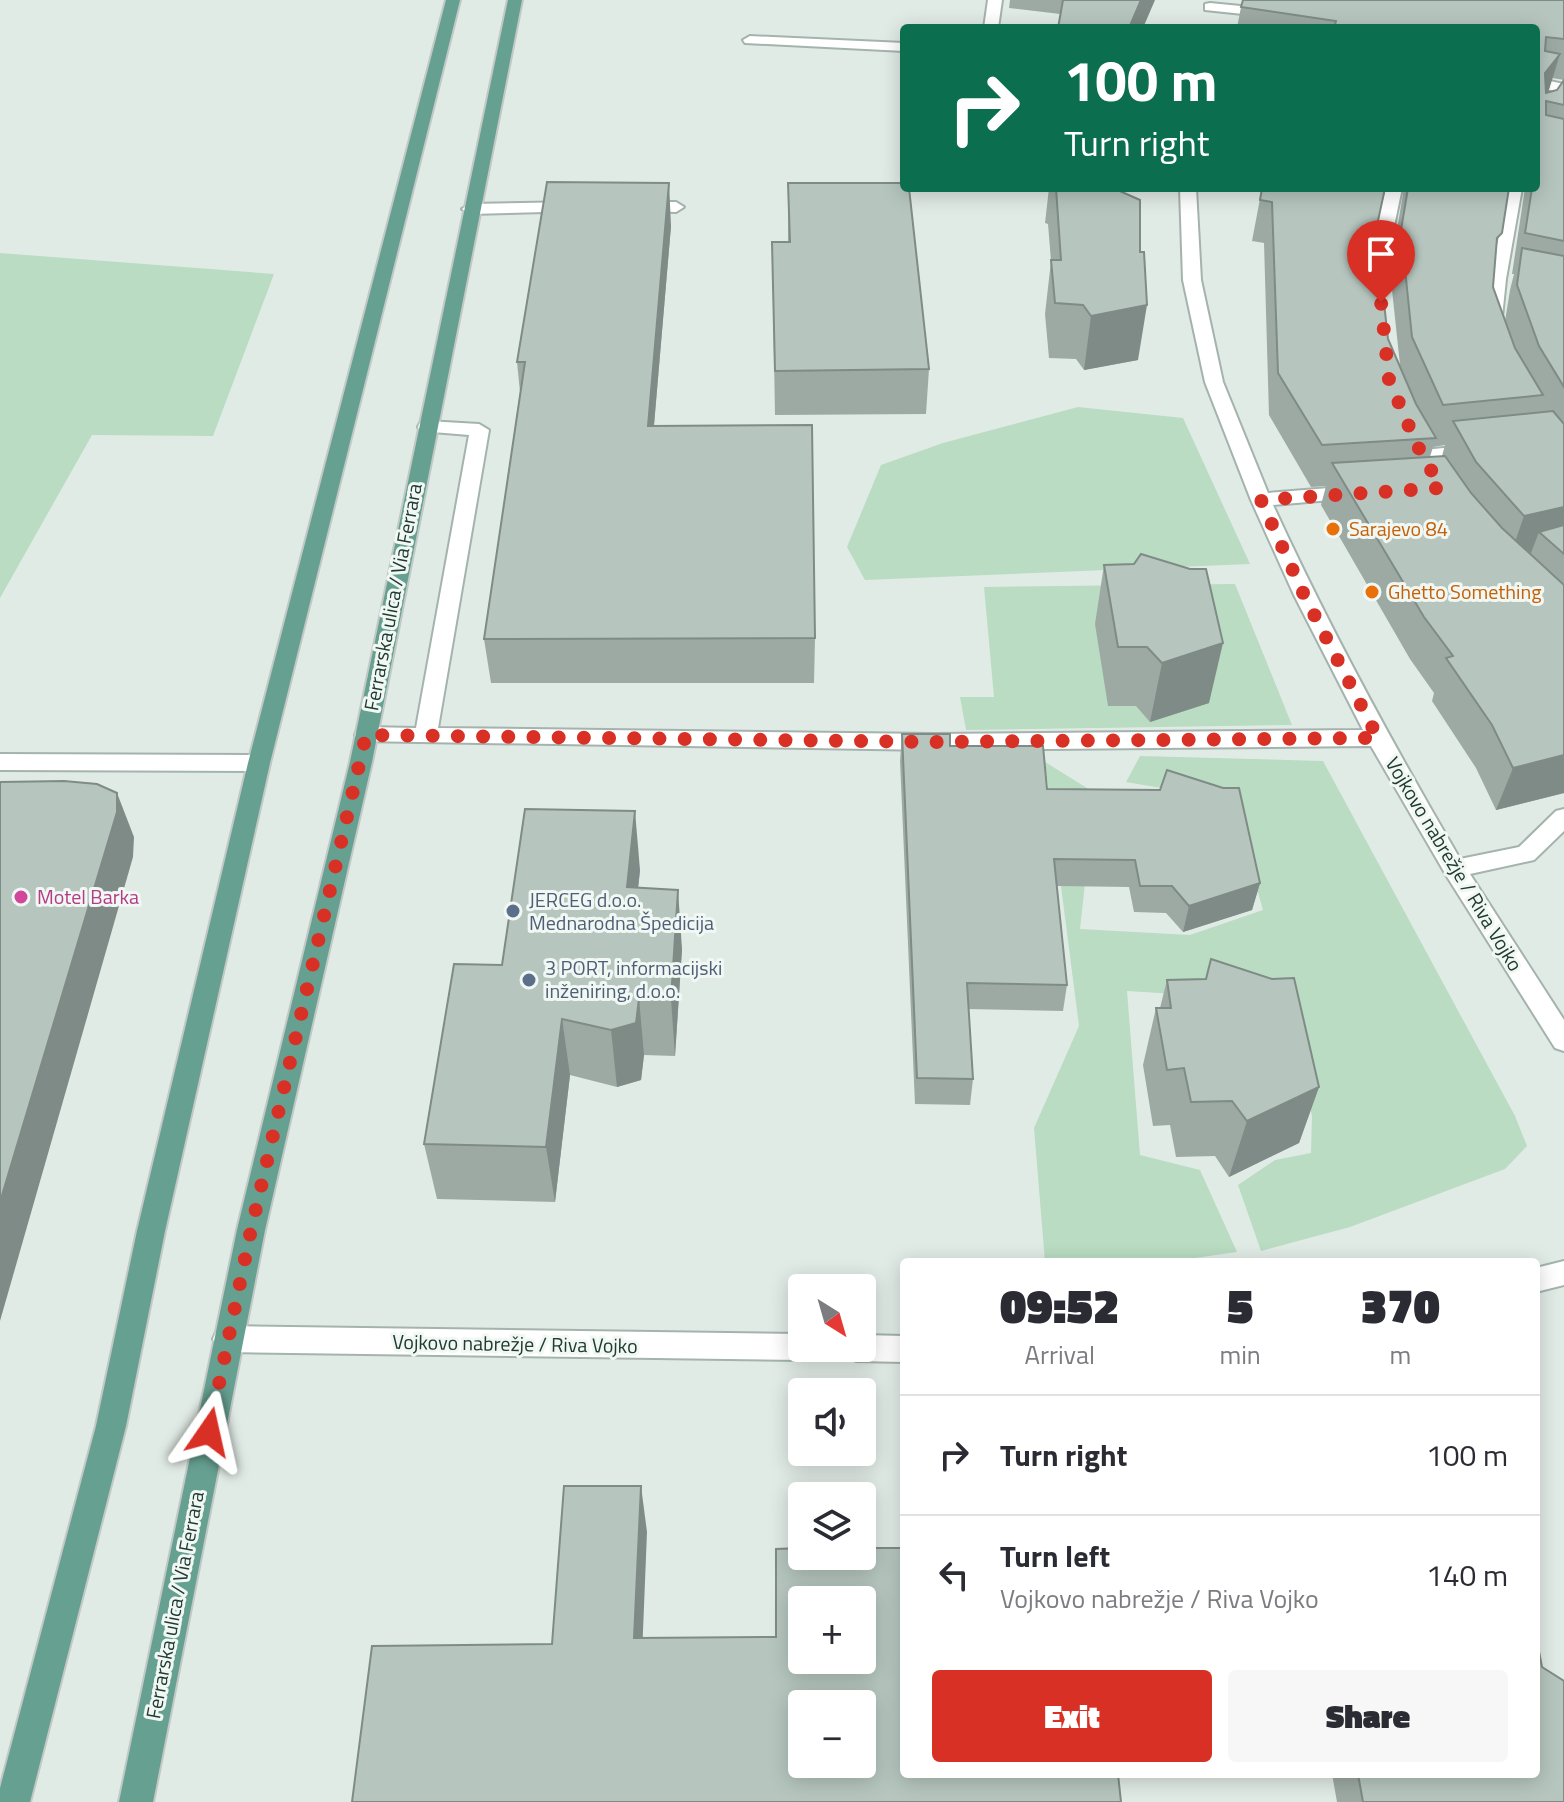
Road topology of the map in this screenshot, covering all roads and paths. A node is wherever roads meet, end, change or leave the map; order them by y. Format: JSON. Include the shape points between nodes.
{"nodes":[{"id":1,"x":453,"y":0,"type":"edge"},
{"id":2,"x":515,"y":0,"type":"edge"},
{"id":3,"x":995,"y":0,"type":"edge"},
{"id":4,"x":1210,"y":3,"type":"edge"},
{"id":5,"x":1289,"y":16,"type":"edge"},
{"id":6,"x":992,"y":24,"type":"edge"},
{"id":7,"x":1207,"y":24,"type":"edge"},
{"id":8,"x":750,"y":40,"type":"dead end"},
{"id":9,"x":900,"y":47,"type":"edge"},
{"id":10,"x":1540,"y":84,"type":"edge"},
{"id":11,"x":1561,"y":92,"type":"edge"},
{"id":12,"x":1188,"y":192,"type":"edge"},
{"id":13,"x":1393,"y":192,"type":"edge"},
{"id":14,"x":1514,"y":192,"type":"edge"},
{"id":15,"x":676,"y":207,"type":"dead end"},
{"id":16,"x":470,"y":209,"type":"junction"},
{"id":17,"x":1381,"y":302,"type":"edge"},
{"id":18,"x":1499,"y":347,"type":"edge"},
{"id":19,"x":427,"y":427,"type":"junction"},
{"id":20,"x":1486,"y":449,"type":"edge"},
{"id":21,"x":1435,"y":477,"type":"edge"},
{"id":22,"x":1378,"y":491,"type":"edge"},
{"id":23,"x":1261,"y":500,"type":"junction"},
{"id":24,"x":366,"y":735,"type":"junction"},
{"id":25,"x":426,"y":735,"type":"junction"},
{"id":26,"x":1378,"y":738,"type":"junction"},
{"id":27,"x":0,"y":762,"type":"edge"},
{"id":28,"x":259,"y":763,"type":"junction"},
{"id":29,"x":1564,"y":817,"type":"edge"},
{"id":30,"x":1454,"y":869,"type":"junction"},
{"id":31,"x":1564,"y":1041,"type":"edge"},
{"id":32,"x":1564,"y":1273,"type":"edge"},
{"id":33,"x":1540,"y":1279,"type":"edge"},
{"id":34,"x":227,"y":1339,"type":"junction"},
{"id":35,"x":788,"y":1347,"type":"edge"},
{"id":36,"x":876,"y":1348,"type":"edge"},
{"id":37,"x":900,"y":1349,"type":"edge"},
{"id":38,"x":13,"y":1802,"type":"edge"},
{"id":39,"x":136,"y":1802,"type":"edge"}],
"edges":[{"from":1,"to":28,"type":"main road"},
{"from":2,"to":16,"type":"main road","name":"Ferrarska ulica / Via Ferrara"},
{"from":3,"to":6,"type":"street"},
{"from":4,"to":5,"type":"street"},
{"from":4,"to":7,"type":"street"},
{"from":8,"to":9,"type":"street"},
{"from":10,"to":11,"type":"street"},
{"from":12,"to":23,"type":"street","name":"Vojkovo nabrežje / Riva Vojko","via":[[1192,280],[1214,382]]},
{"from":13,"to":17,"type":"street","via":[[1379,255]]},
{"from":14,"to":18,"type":"street","via":[[1504,280],[1492,327]]},
{"from":15,"to":16,"type":"street"},
{"from":16,"to":19,"type":"main road","name":"Ferrarska ulica / Via Ferrara"},
{"from":19,"to":24,"type":"main road","name":"Ferrarska ulica / Via Ferrara"},
{"from":19,"to":25,"type":"street","via":[[479,430]]},
{"from":20,"to":21,"type":"street","via":[[1420,450]]},
{"from":22,"to":23,"type":"street"},
{"from":23,"to":26,"type":"street","name":"Vojkovo nabrežje / Riva Vojko"},
{"from":24,"to":25,"type":"street"},
{"from":24,"to":34,"type":"main road","name":"Ferrarska ulica / Via Ferrara"},
{"from":25,"to":26,"type":"street","via":[[933,742]]},
{"from":26,"to":30,"type":"street","name":"Vojkovo nabrežje / Riva Vojko"},
{"from":27,"to":28,"type":"street"},
{"from":28,"to":38,"type":"main road","via":[[154,1215],[111,1426]]},
{"from":29,"to":30,"type":"street","via":[[1526,854]]},
{"from":30,"to":31,"type":"street","name":"Vojkovo nabrežje / Riva Vojko"},
{"from":32,"to":33,"type":"street"},
{"from":34,"to":35,"type":"street","name":"Vojkovo nabrežje / Riva Vojko"},
{"from":34,"to":39,"type":"main road","name":"Ferrarska ulica / Via Ferrara"},
{"from":36,"to":37,"type":"street"}]}
